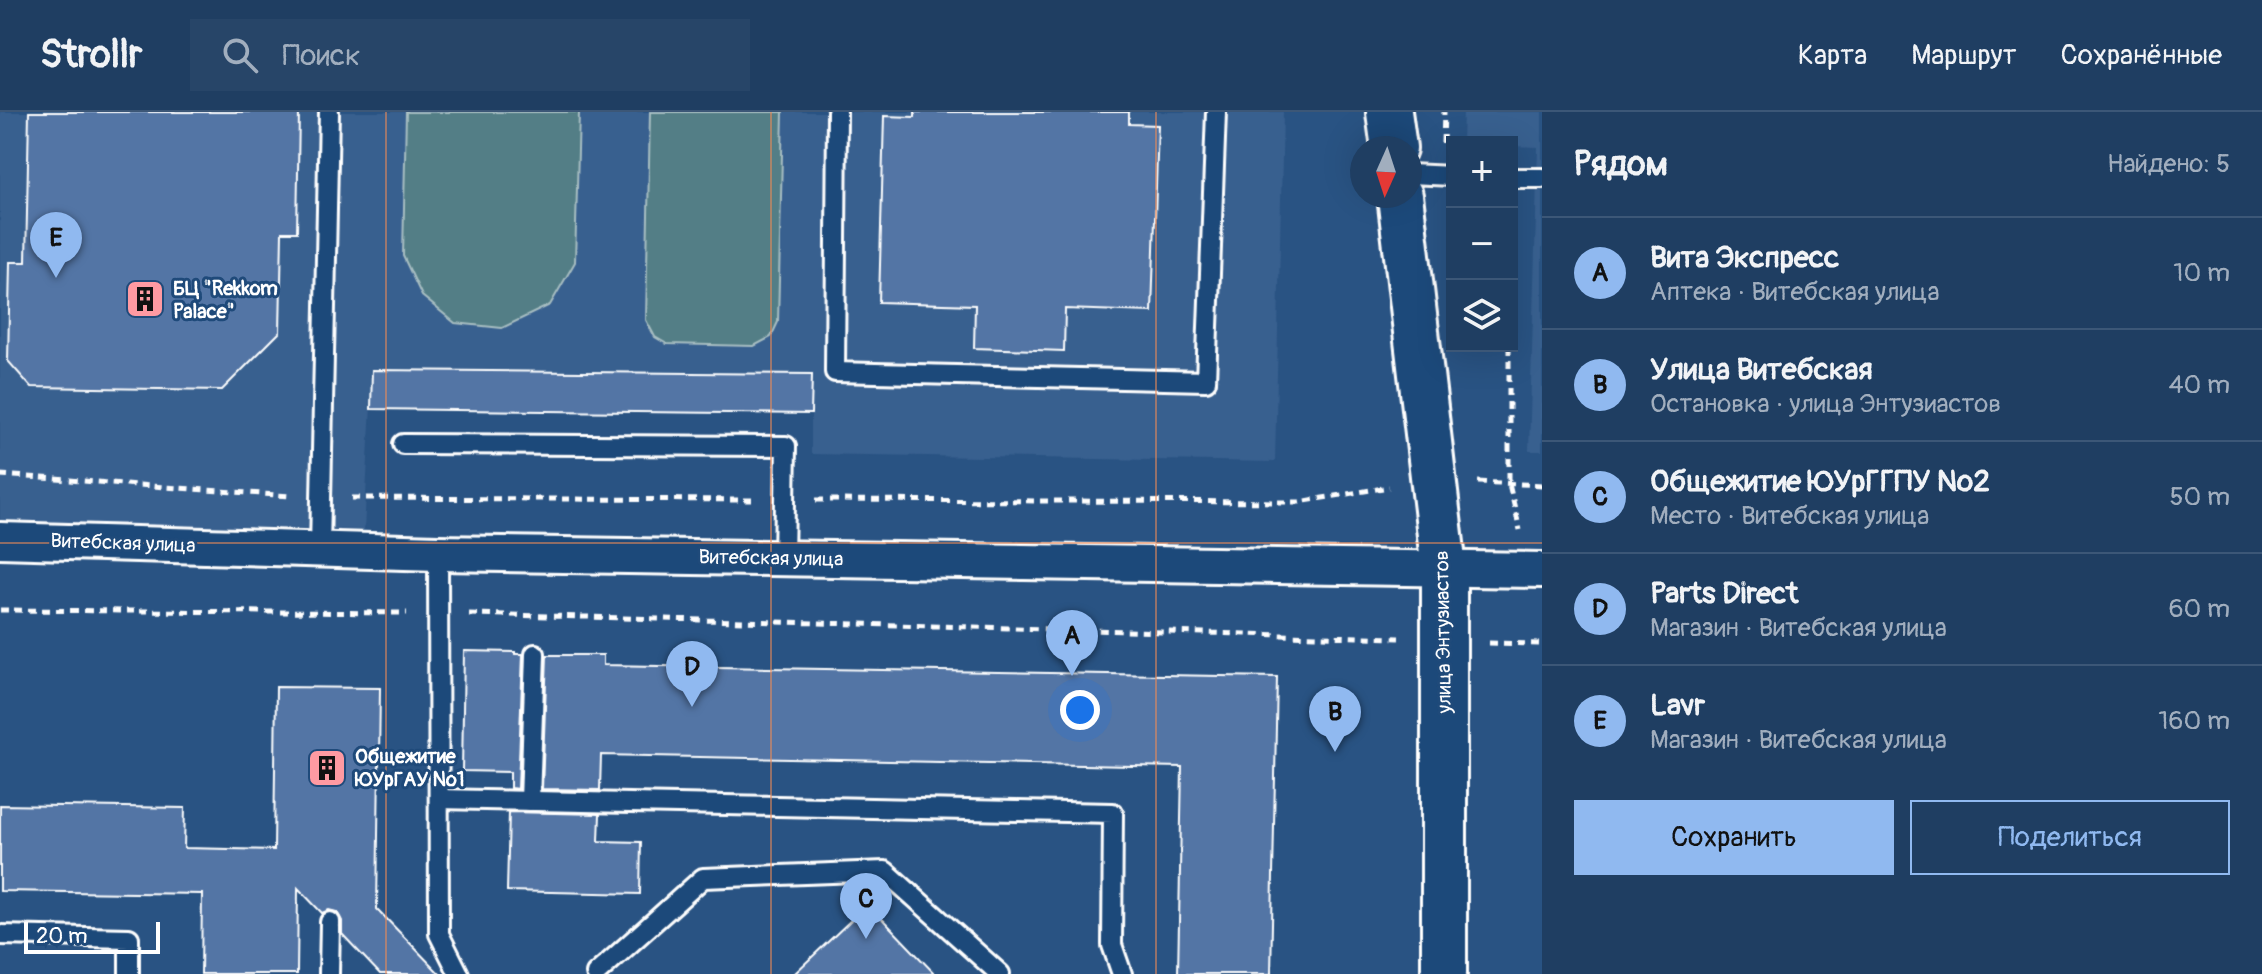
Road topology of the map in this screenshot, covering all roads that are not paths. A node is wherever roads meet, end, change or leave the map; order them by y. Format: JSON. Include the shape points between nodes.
{"nodes":[{"id":1,"x":329,"y":112,"type":"edge"},
{"id":2,"x":837,"y":112,"type":"edge"},
{"id":3,"x":1216,"y":112,"type":"edge"},
{"id":4,"x":1389,"y":112,"type":"edge"},
{"id":5,"x":1392,"y":136,"type":"edge"},
{"id":6,"x":1422,"y":175,"type":"edge"},
{"id":7,"x":1446,"y":176,"type":"edge"},
{"id":8,"x":1518,"y":178,"type":"edge"},
{"id":9,"x":1542,"y":178,"type":"edge"},
{"id":10,"x":1401,"y":208,"type":"edge"},
{"id":11,"x":403,"y":444,"type":"dead end"},
{"id":12,"x":0,"y":540,"type":"edge"},
{"id":13,"x":320,"y":549,"type":"junction"},
{"id":14,"x":438,"y":553,"type":"junction"},
{"id":15,"x":784,"y":559,"type":"junction"},
{"id":16,"x":1444,"y":569,"type":"junction"},
{"id":17,"x":1535,"y":570,"type":"edge"},
{"id":18,"x":535,"y":654,"type":"dead end"},
{"id":19,"x":439,"y":799,"type":"junction"},
{"id":20,"x":530,"y":801,"type":"junction"},
{"id":21,"x":330,"y":922,"type":"dead end"},
{"id":22,"x":0,"y":935,"type":"edge"},
{"id":23,"x":129,"y":974,"type":"edge"},
{"id":24,"x":329,"y":974,"type":"edge"},
{"id":25,"x":459,"y":974,"type":"edge"},
{"id":26,"x":596,"y":974,"type":"edge"},
{"id":27,"x":1000,"y":974,"type":"edge"},
{"id":28,"x":1122,"y":974,"type":"edge"},
{"id":29,"x":1444,"y":974,"type":"edge"}],
"edges":[{"from":1,"to":13,"type":"lane"},
{"from":2,"to":3,"type":"lane","via":[[835,372],[1206,381]]},
{"from":4,"to":5,"type":"main road"},
{"from":6,"to":7,"type":"lane"},
{"from":8,"to":9,"type":"lane"},
{"from":10,"to":16,"type":"main road","name":"улица Энтузиастов"},
{"from":11,"to":15,"type":"lane","via":[[786,446]]},
{"from":12,"to":13,"type":"street","name":"Витебская улица"},
{"from":13,"to":14,"type":"street","name":"Витебская улица"},
{"from":14,"to":15,"type":"street","name":"Витебская улица"},
{"from":14,"to":19,"type":"lane"},
{"from":15,"to":16,"type":"street","name":"Витебская улица"},
{"from":16,"to":17,"type":"street","name":"Витебская улица"},
{"from":16,"to":29,"type":"main road","name":"улица Энтузиастов"},
{"from":18,"to":20,"type":"lane"},
{"from":19,"to":20,"type":"lane"},
{"from":19,"to":25,"type":"lane","via":[[439,934]]},
{"from":20,"to":28,"type":"lane","via":[[1113,813],[1112,945]]},
{"from":21,"to":24,"type":"lane"},
{"from":22,"to":23,"type":"lane","via":[[129,938]]},
{"from":26,"to":27,"type":"lane","via":[[703,878],[885,871]]}]}
